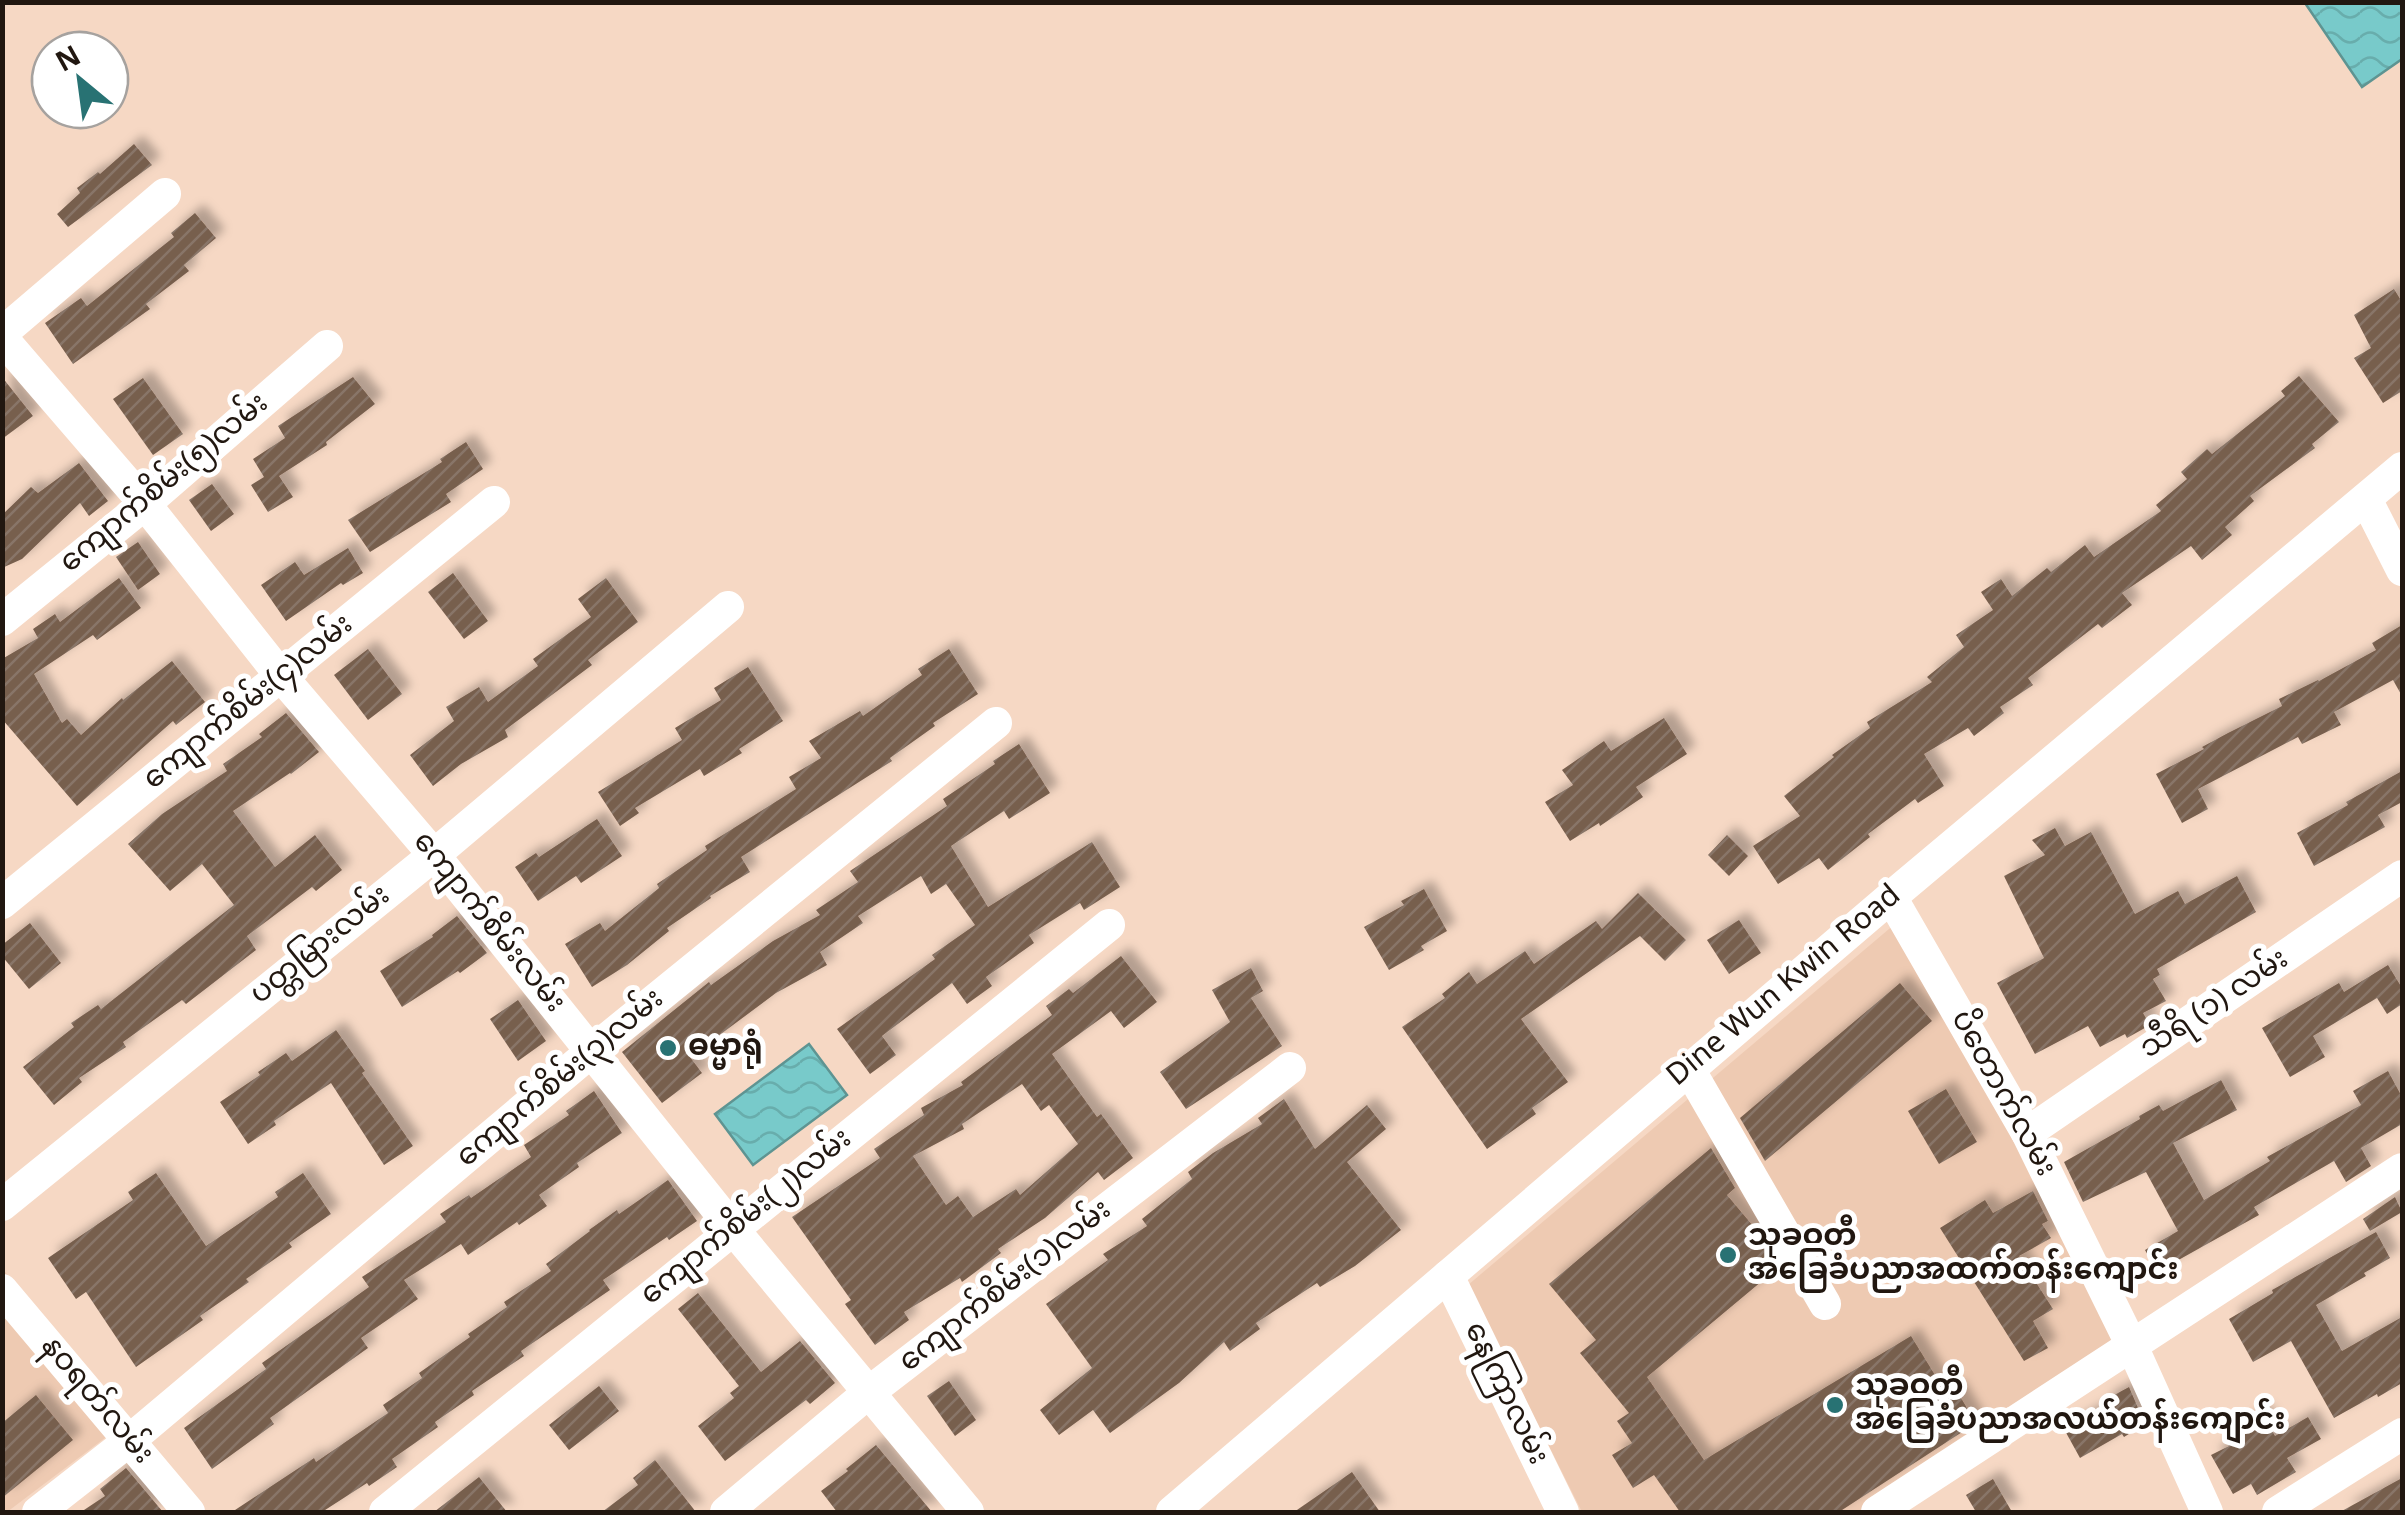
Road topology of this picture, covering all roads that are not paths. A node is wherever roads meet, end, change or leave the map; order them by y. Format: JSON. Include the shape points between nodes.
{"nodes":[{"id":1,"x":165,"y":194,"type":"dead end"},
{"id":2,"x":2,"y":336,"type":"edge"},
{"id":3,"x":327,"y":346,"type":"dead end"},
{"id":4,"x":2402,"y":468,"type":"edge"},
{"id":5,"x":2366,"y":500,"type":"junction"},
{"id":6,"x":494,"y":502,"type":"dead end"},
{"id":7,"x":145,"y":504,"type":"junction"},
{"id":8,"x":2402,"y":570,"type":"edge"},
{"id":9,"x":728,"y":608,"type":"dead end"},
{"id":10,"x":2,"y":620,"type":"edge"},
{"id":11,"x":281,"y":676,"type":"junction"},
{"id":12,"x":996,"y":723,"type":"dead end"},
{"id":13,"x":434,"y":854,"type":"junction"},
{"id":14,"x":2402,"y":876,"type":"edge"},
{"id":15,"x":1891,"y":896,"type":"junction"},
{"id":16,"x":2,"y":902,"type":"edge"},
{"id":17,"x":1109,"y":925,"type":"dead end"},
{"id":18,"x":592,"y":1051,"type":"junction"},
{"id":19,"x":1290,"y":1068,"type":"dead end"},
{"id":20,"x":1688,"y":1069,"type":"junction"},
{"id":21,"x":2028,"y":1133,"type":"junction"},
{"id":22,"x":2402,"y":1169,"type":"edge"},
{"id":23,"x":2,"y":1205,"type":"edge"},
{"id":24,"x":733,"y":1229,"type":"junction"},
{"id":25,"x":1448,"y":1276,"type":"junction"},
{"id":26,"x":2,"y":1290,"type":"edge"},
{"id":27,"x":1824,"y":1304,"type":"dead end"},
{"id":28,"x":2132,"y":1346,"type":"junction"},
{"id":29,"x":868,"y":1393,"type":"junction"},
{"id":30,"x":2402,"y":1434,"type":"edge"},
{"id":31,"x":130,"y":1440,"type":"junction"},
{"id":32,"x":38,"y":1512,"type":"edge"},
{"id":33,"x":190,"y":1512,"type":"edge"},
{"id":34,"x":385,"y":1512,"type":"edge"},
{"id":35,"x":726,"y":1512,"type":"edge"},
{"id":36,"x":968,"y":1512,"type":"edge"},
{"id":37,"x":1172,"y":1512,"type":"edge"},
{"id":38,"x":1563,"y":1512,"type":"edge"},
{"id":39,"x":1877,"y":1512,"type":"edge"},
{"id":40,"x":2207,"y":1512,"type":"edge"},
{"id":41,"x":2278,"y":1512,"type":"edge"}],
"edges":[{"from":1,"to":2,"type":"street"},
{"from":2,"to":7,"type":"street","name":"ကျောက်စိမ်းလမ်း"},
{"from":3,"to":7,"type":"street","name":"ကျောက်စိမ်း(၅)လမ်း"},
{"from":4,"to":5,"type":"street","name":"Dine Wun Kwin Road"},
{"from":5,"to":8,"type":"street"},
{"from":5,"to":15,"type":"street","name":"Dine Wun Kwin Road"},
{"from":6,"to":11,"type":"street","name":"ကျောက်စိမ်း(၄)လမ်း"},
{"from":7,"to":10,"type":"street","name":"ကျောက်စိမ်း(၅)လမ်း"},
{"from":7,"to":11,"type":"street","name":"ကျောက်စိမ်းလမ်း"},
{"from":9,"to":13,"type":"street","name":"ပတ္တမြားလမ်း"},
{"from":11,"to":13,"type":"street","name":"ကျောက်စိမ်းလမ်း"},
{"from":11,"to":16,"type":"street","name":"ကျောက်စိမ်း(၄)လမ်း"},
{"from":12,"to":18,"type":"street","name":"ကျောက်စိမ်း(၃)လမ်း"},
{"from":13,"to":18,"type":"street","name":"ကျောက်စိမ်းလမ်း"},
{"from":13,"to":23,"type":"street","name":"ပတ္တမြားလမ်း"},
{"from":14,"to":21,"type":"street","name":"သီရိ (၁) လမ်း"},
{"from":15,"to":20,"type":"street","name":"Dine Wun Kwin Road"},
{"from":15,"to":21,"type":"street","name":"ပိတောက်လမ်း"},
{"from":17,"to":24,"type":"street","name":"ကျောက်စိမ်း(၂)လမ်း"},
{"from":18,"to":24,"type":"street","name":"ကျောက်စိမ်းလမ်း"},
{"from":18,"to":31,"type":"street","name":"ကျောက်စိမ်း(၃)လမ်း"},
{"from":19,"to":29,"type":"street","name":"ကျောက်စိမ်း(၁)လမ်း"},
{"from":20,"to":25,"type":"street","name":"Dine Wun Kwin Road"},
{"from":20,"to":27,"type":"street"},
{"from":21,"to":28,"type":"street","name":"ပိတောက်လမ်း"},
{"from":22,"to":28,"type":"street"},
{"from":24,"to":29,"type":"street","name":"ကျောက်စိမ်းလမ်း"},
{"from":24,"to":34,"type":"street","name":"ကျောက်စိမ်း(၂)လမ်း"},
{"from":25,"to":37,"type":"street","name":"Dine Wun Kwin Road"},
{"from":25,"to":38,"type":"street","name":"နေကြာလမ်း"},
{"from":26,"to":31,"type":"street","name":"နဝရတ်လမ်း"},
{"from":28,"to":39,"type":"street"},
{"from":28,"to":40,"type":"street","name":"ပိတောက်လမ်း"},
{"from":29,"to":35,"type":"street","name":"ကျောက်စိမ်း(၁)လမ်း"},
{"from":29,"to":36,"type":"street","name":"ကျောက်စိမ်းလမ်း"},
{"from":30,"to":41,"type":"street"},
{"from":31,"to":32,"type":"street","name":"ကျောက်စိမ်း(၃)လမ်း"},
{"from":31,"to":33,"type":"street","name":"နဝရတ်လမ်း"}]}
